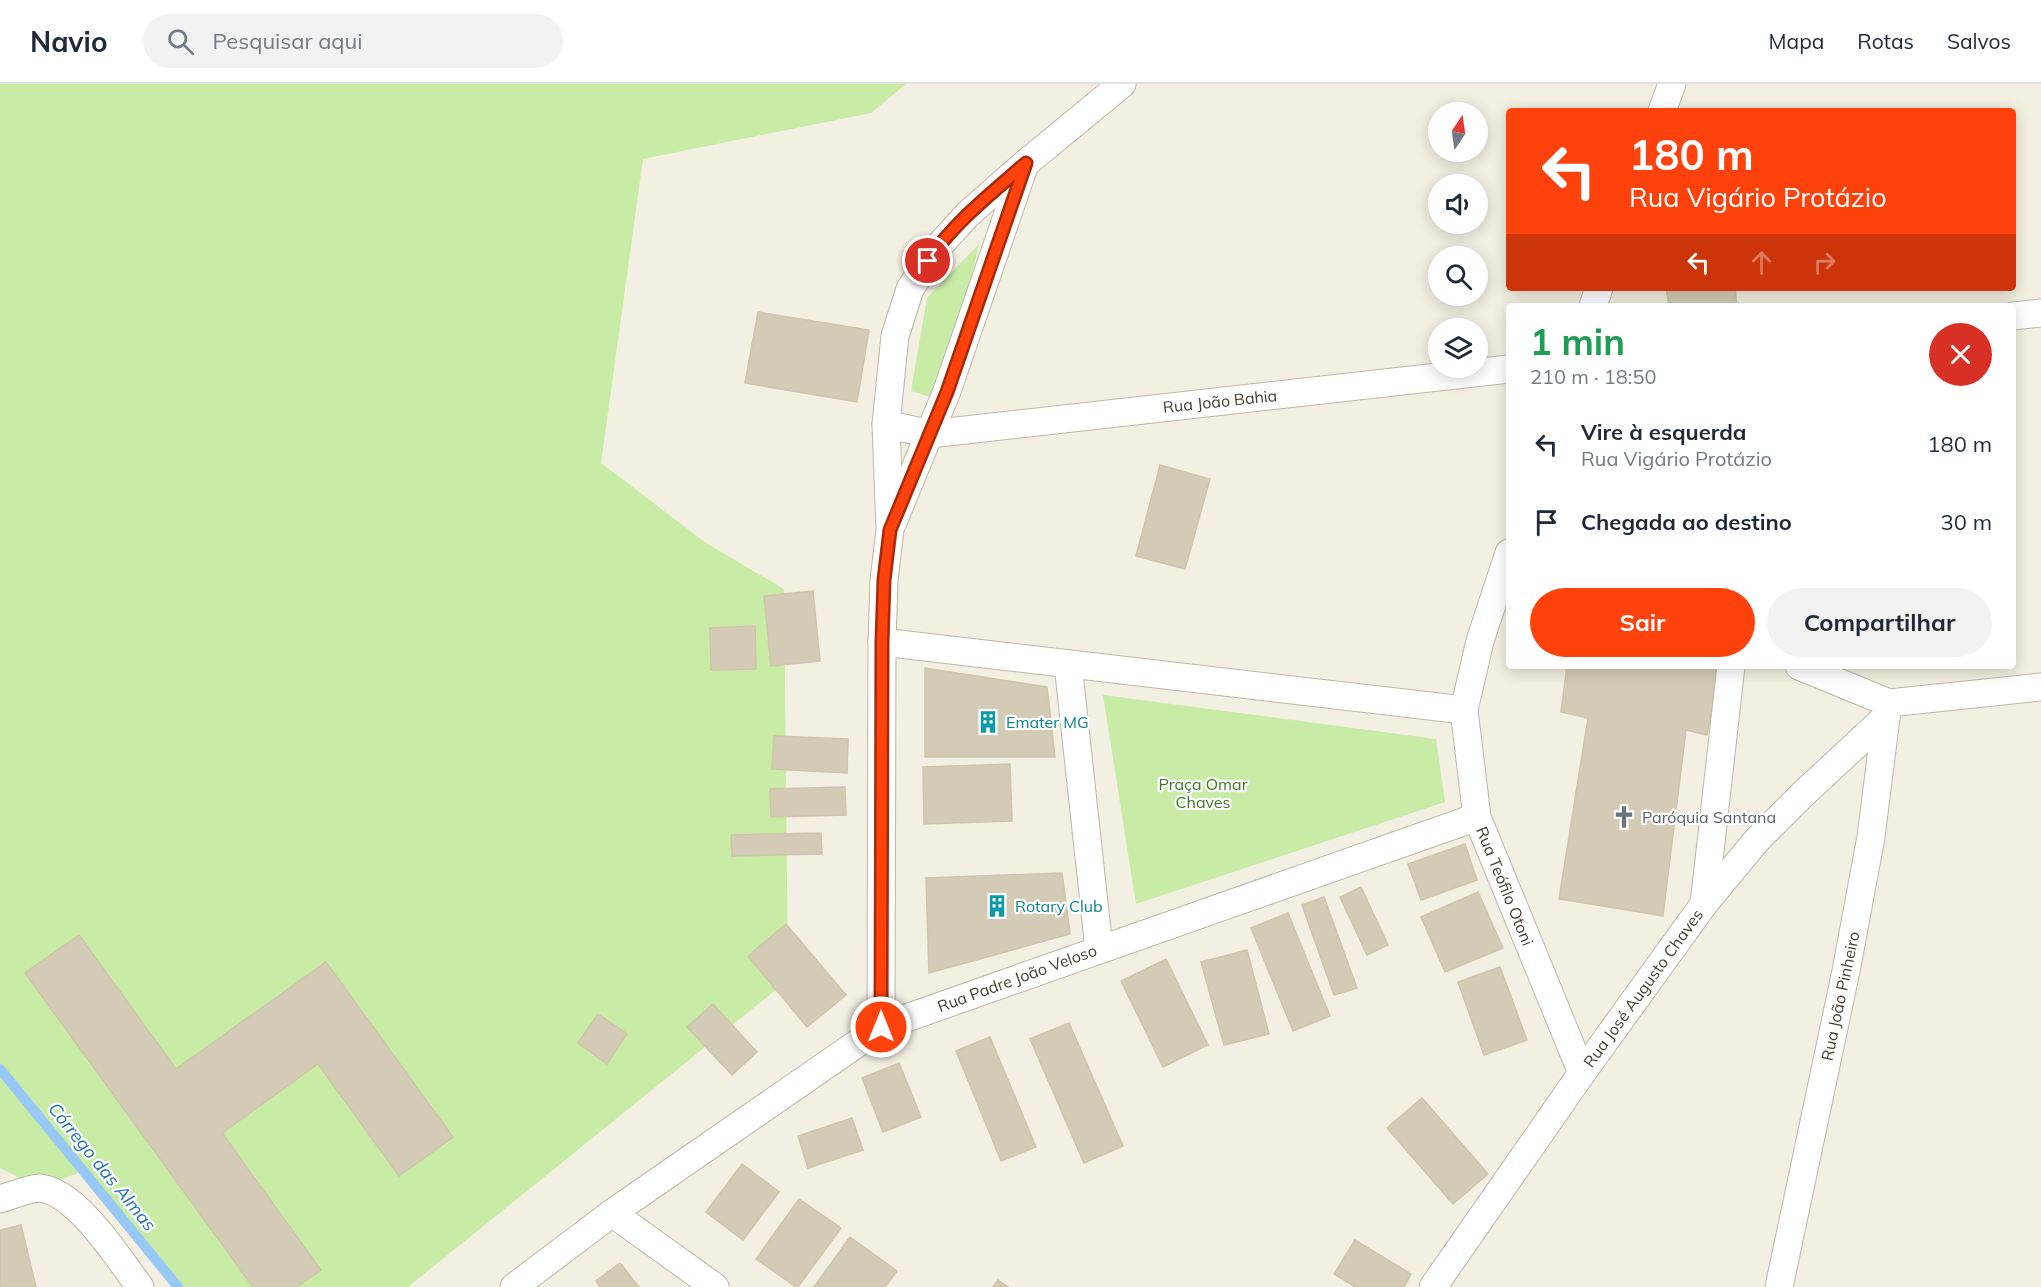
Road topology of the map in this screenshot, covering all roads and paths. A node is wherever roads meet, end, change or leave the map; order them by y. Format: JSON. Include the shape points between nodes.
{"nodes":[{"id":1,"x":1122,"y":84,"type":"edge"},
{"id":2,"x":1672,"y":84,"type":"edge"},
{"id":3,"x":1663,"y":108,"type":"edge"},
{"id":4,"x":1026,"y":163,"type":"junction"},
{"id":5,"x":2041,"y":313,"type":"edge"},
{"id":6,"x":2016,"y":316,"type":"edge"},
{"id":7,"x":1506,"y":369,"type":"edge"},
{"id":8,"x":886,"y":424,"type":"junction"},
{"id":9,"x":930,"y":434,"type":"junction"},
{"id":10,"x":890,"y":530,"type":"junction"},
{"id":11,"x":1506,"y":563,"type":"edge"},
{"id":12,"x":882,"y":642,"type":"junction"},
{"id":13,"x":1068,"y":664,"type":"junction"},
{"id":14,"x":1731,"y":669,"type":"edge"},
{"id":15,"x":1805,"y":669,"type":"edge"},
{"id":16,"x":2041,"y":687,"type":"edge"},
{"id":17,"x":1464,"y":710,"type":"junction"},
{"id":18,"x":1887,"y":710,"type":"junction"},
{"id":19,"x":1477,"y":817,"type":"junction"},
{"id":20,"x":1704,"y":904,"type":"junction"},
{"id":21,"x":1099,"y":949,"type":"junction"},
{"id":22,"x":881,"y":1027,"type":"junction"},
{"id":23,"x":1582,"y":1073,"type":"junction"},
{"id":24,"x":0,"y":1198,"type":"edge"},
{"id":25,"x":612,"y":1213,"type":"junction"},
{"id":26,"x":140,"y":1287,"type":"edge"},
{"id":27,"x":514,"y":1287,"type":"edge"},
{"id":28,"x":715,"y":1287,"type":"edge"},
{"id":29,"x":1433,"y":1287,"type":"edge"},
{"id":30,"x":1779,"y":1287,"type":"edge"}],
"edges":[{"from":1,"to":4,"type":"street"},
{"from":2,"to":3,"type":"street"},
{"from":4,"to":8,"type":"street","via":[[968,214],[937,248],[910,289],[895,336]]},
{"from":4,"to":9,"type":"street"},
{"from":5,"to":6,"type":"street"},
{"from":7,"to":9,"type":"street","name":"Rua João Bahia"},
{"from":8,"to":9,"type":"street","name":"Rua João Bahia"},
{"from":8,"to":10,"type":"street"},
{"from":9,"to":10,"type":"street"},
{"from":10,"to":12,"type":"street"},
{"from":11,"to":17,"type":"street","name":"Rua Teófilo Otoni","via":[[1480,641]]},
{"from":12,"to":13,"type":"street"},
{"from":12,"to":22,"type":"street"},
{"from":13,"to":17,"type":"street"},
{"from":13,"to":21,"type":"street"},
{"from":14,"to":20,"type":"street"},
{"from":15,"to":18,"type":"street"},
{"from":16,"to":18,"type":"street"},
{"from":17,"to":19,"type":"street","name":"Rua Teófilo Otoni"},
{"from":18,"to":20,"type":"street","name":"Rua José Augusto Chaves","via":[[1757,840]]},
{"from":18,"to":30,"type":"street","name":"Rua João Pinheiro","via":[[1871,837]]},
{"from":19,"to":21,"type":"street","name":"Rua Padre João Veloso"},
{"from":19,"to":23,"type":"street","name":"Rua Teófilo Otoni"},
{"from":20,"to":23,"type":"street","name":"Rua José Augusto Chaves"},
{"from":21,"to":22,"type":"street","name":"Rua Padre João Veloso"},
{"from":22,"to":25,"type":"street","name":"Rua Padre João Veloso"},
{"from":23,"to":29,"type":"street","name":"Rua José Augusto Chaves"},
{"from":24,"to":26,"type":"street","via":[[40,1188],[71,1203],[90,1221]]},
{"from":25,"to":27,"type":"street","name":"Rua Padre João Veloso"},
{"from":25,"to":28,"type":"street"}]}
